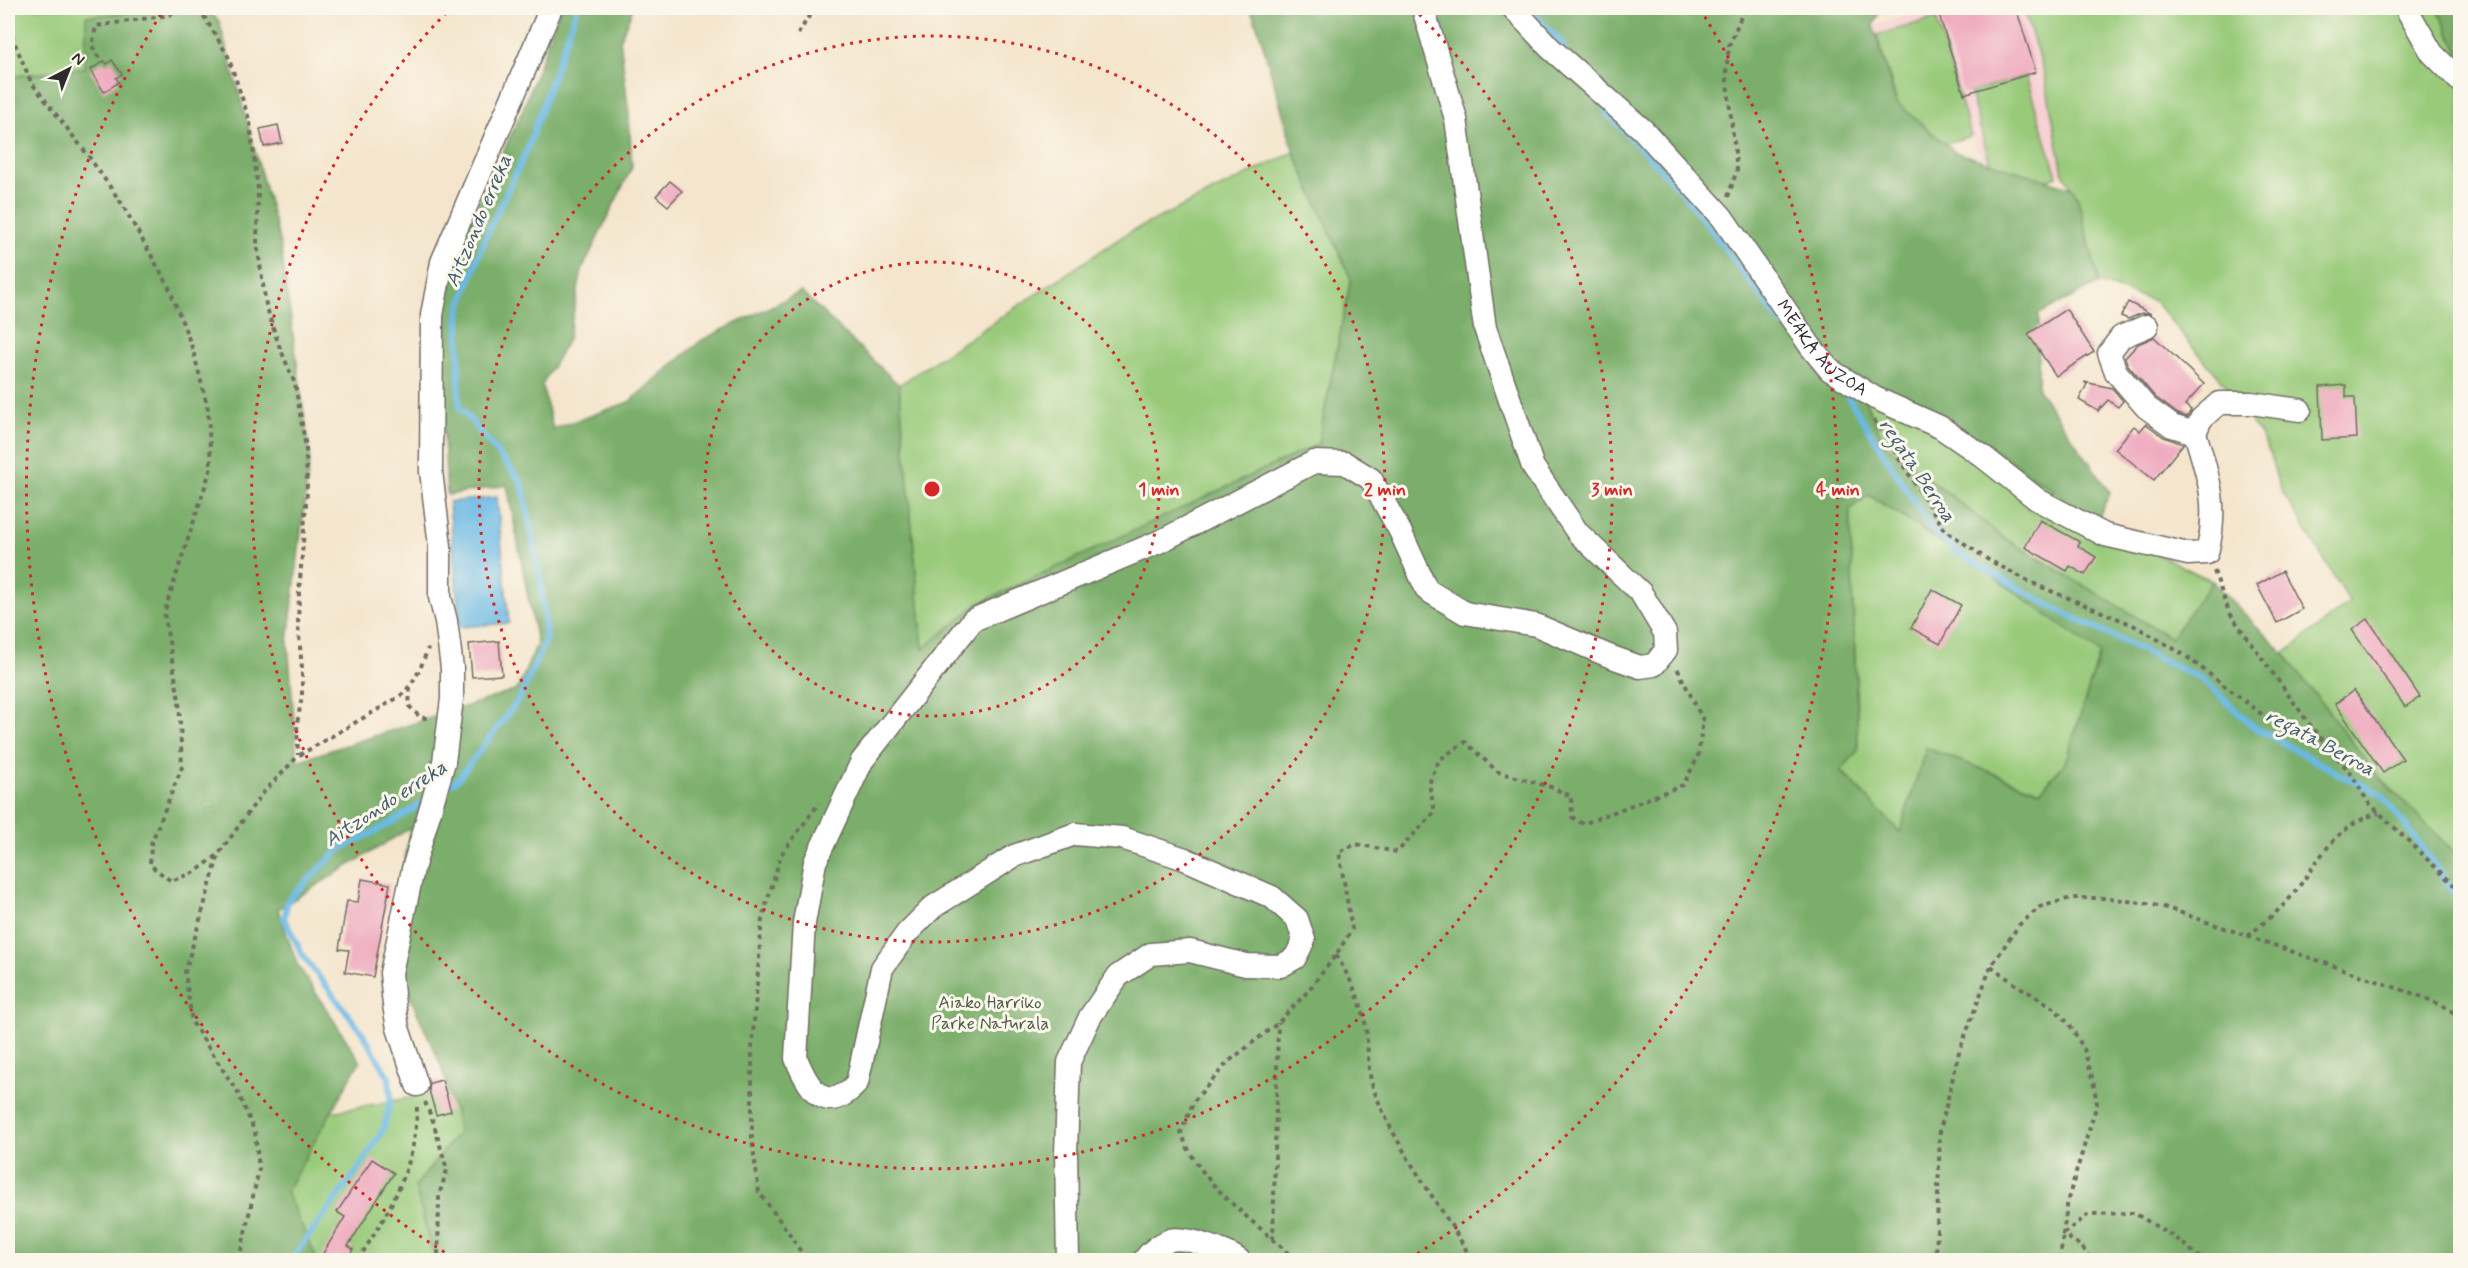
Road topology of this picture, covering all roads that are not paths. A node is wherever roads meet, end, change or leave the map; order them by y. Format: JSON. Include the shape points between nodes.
{"nodes":[{"id":1,"x":551,"y":8,"type":"edge"},
{"id":2,"x":1423,"y":8,"type":"edge"},
{"id":3,"x":1514,"y":8,"type":"edge"},
{"id":4,"x":2406,"y":8,"type":"edge"},
{"id":5,"x":2460,"y":81,"type":"edge"},
{"id":6,"x":2146,"y":326,"type":"dead end"},
{"id":7,"x":2300,"y":410,"type":"dead end"},
{"id":8,"x":2195,"y":433,"type":"junction"},
{"id":9,"x":417,"y":1086,"type":"road end"},
{"id":10,"x":1068,"y":1260,"type":"edge"},
{"id":11,"x":1144,"y":1260,"type":"edge"},
{"id":12,"x":1239,"y":1260,"type":"edge"}],
"edges":[{"from":1,"to":9,"type":"street","via":[[442,262],[432,315],[430,471],[452,699],[444,762],[403,910],[391,973],[398,1028]]},
{"from":2,"to":10,"type":"street","via":[[1456,119],[1485,328],[1533,466],[1578,533],[1641,593],[1665,633],[1666,650],[1654,665],[1640,666],[1536,625],[1465,613],[1427,590],[1371,479],[1345,463],[1314,462],[1161,541],[973,620],[862,761],[815,862],[804,923],[796,1058],[815,1093],[829,1099],[847,1094],[857,1083],[882,968],[907,933],[933,907],[1014,856],[1075,834],[1122,838],[1185,859],[1272,897],[1297,919],[1304,940],[1295,958],[1281,966],[1246,964],[1190,951],[1151,954],[1119,976],[1090,1017],[1069,1062]]},
{"from":3,"to":8,"type":"street","name":"MEAKA AUZOA","via":[[1550,48],[1643,130],[1722,217],[1830,370],[1875,398],[1940,427],[2038,500],[2104,535],[2188,554],[2207,553],[2212,533],[2212,489]]},
{"from":4,"to":5,"type":"street","via":[[2432,53]]},
{"from":6,"to":8,"type":"street","via":[[2121,337],[2109,353],[2116,372],[2146,407],[2172,426]]},
{"from":7,"to":8,"type":"street","via":[[2219,403],[2201,419]]},
{"from":11,"to":12,"type":"street","via":[[1149,1252],[1172,1239],[1202,1244]]}]}
